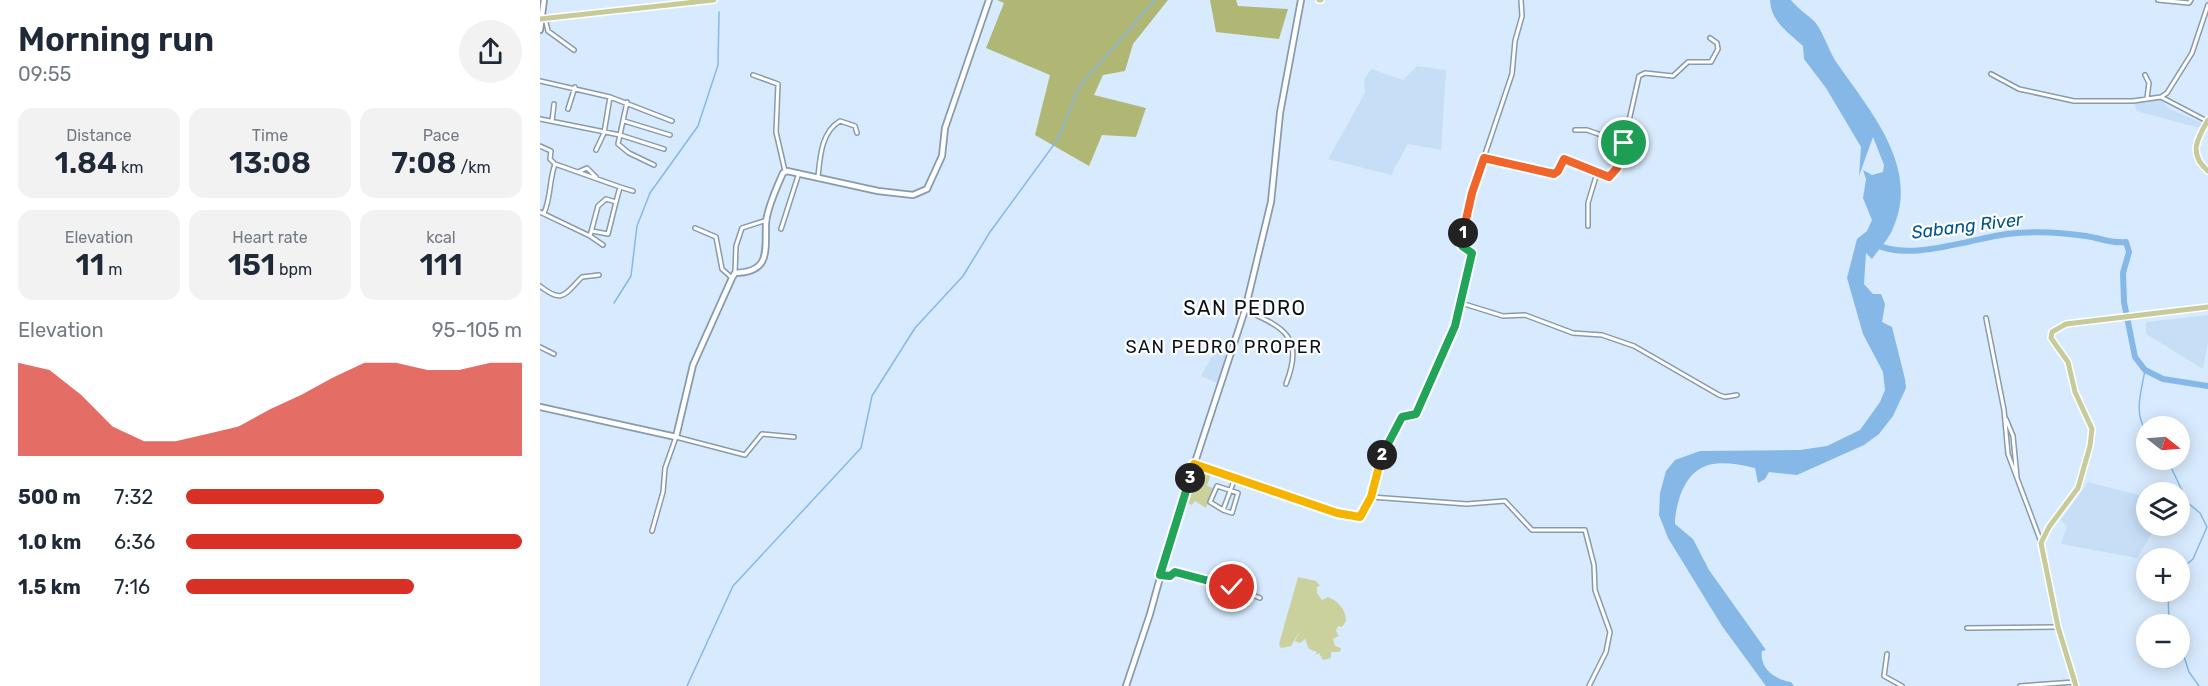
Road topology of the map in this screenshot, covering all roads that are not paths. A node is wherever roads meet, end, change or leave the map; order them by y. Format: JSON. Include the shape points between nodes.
{"nodes":[{"id":1,"x":544,"y":0,"type":"edge"},
{"id":2,"x":714,"y":0,"type":"edge"},
{"id":3,"x":989,"y":0,"type":"edge"},
{"id":4,"x":1301,"y":0,"type":"edge"},
{"id":5,"x":1521,"y":0,"type":"edge"},
{"id":6,"x":2158,"y":0,"type":"edge"},
{"id":7,"x":2191,"y":0,"type":"edge"},
{"id":8,"x":2208,"y":5,"type":"edge"},
{"id":9,"x":542,"y":18,"type":"edge"},
{"id":10,"x":540,"y":30,"type":"edge"},
{"id":11,"x":1710,"y":38,"type":"dead end"},
{"id":12,"x":574,"y":50,"type":"dead end"},
{"id":13,"x":1991,"y":74,"type":"dead end"},
{"id":14,"x":753,"y":75,"type":"dead end"},
{"id":15,"x":2145,"y":75,"type":"dead end"},
{"id":16,"x":540,"y":81,"type":"edge"},
{"id":17,"x":575,"y":87,"type":"junction"},
{"id":18,"x":610,"y":97,"type":"junction"},
{"id":19,"x":2161,"y":97,"type":"junction"},
{"id":20,"x":2147,"y":98,"type":"junction"},
{"id":21,"x":627,"y":102,"type":"junction"},
{"id":22,"x":554,"y":104,"type":"dead end"},
{"id":23,"x":568,"y":109,"type":"dead end"},
{"id":24,"x":540,"y":118,"type":"edge"},
{"id":25,"x":2207,"y":120,"type":"edge"},
{"id":26,"x":552,"y":121,"type":"junction"},
{"id":27,"x":624,"y":121,"type":"junction"},
{"id":28,"x":672,"y":121,"type":"dead end"},
{"id":29,"x":1575,"y":130,"type":"dead end"},
{"id":30,"x":604,"y":133,"type":"junction"},
{"id":31,"x":857,"y":133,"type":"dead end"},
{"id":32,"x":620,"y":135,"type":"junction"},
{"id":33,"x":670,"y":135,"type":"dead end"},
{"id":34,"x":1624,"y":143,"type":"junction"},
{"id":35,"x":540,"y":146,"type":"edge"},
{"id":36,"x":664,"y":149,"type":"dead end"},
{"id":37,"x":596,"y":150,"type":"dead end"},
{"id":38,"x":1484,"y":158,"type":"junction"},
{"id":39,"x":555,"y":164,"type":"junction"},
{"id":40,"x":654,"y":165,"type":"dead end"},
{"id":41,"x":785,"y":171,"type":"junction"},
{"id":42,"x":2208,"y":171,"type":"edge"},
{"id":43,"x":578,"y":172,"type":"junction"},
{"id":44,"x":799,"y":173,"type":"junction"},
{"id":45,"x":1597,"y":173,"type":"junction"},
{"id":46,"x":818,"y":177,"type":"junction"},
{"id":47,"x":597,"y":178,"type":"junction"},
{"id":48,"x":620,"y":187,"type":"junction"},
{"id":49,"x":633,"y":191,"type":"dead end"},
{"id":50,"x":616,"y":202,"type":"junction"},
{"id":51,"x":542,"y":212,"type":"edge"},
{"id":52,"x":767,"y":220,"type":"junction"},
{"id":53,"x":1588,"y":226,"type":"dead end"},
{"id":54,"x":695,"y":228,"type":"dead end"},
{"id":55,"x":781,"y":229,"type":"dead end"},
{"id":56,"x":592,"y":231,"type":"junction"},
{"id":57,"x":590,"y":236,"type":"junction"},
{"id":58,"x":603,"y":245,"type":"dead end"},
{"id":59,"x":599,"y":275,"type":"dead end"},
{"id":60,"x":733,"y":275,"type":"junction"},
{"id":61,"x":540,"y":286,"type":"edge"},
{"id":62,"x":1461,"y":303,"type":"junction"},
{"id":63,"x":2208,"y":307,"type":"edge"},
{"id":64,"x":1245,"y":310,"type":"junction"},
{"id":65,"x":1986,"y":318,"type":"dead end"},
{"id":66,"x":540,"y":347,"type":"edge"},
{"id":67,"x":554,"y":354,"type":"dead end"},
{"id":68,"x":1286,"y":384,"type":"dead end"},
{"id":69,"x":1737,"y":395,"type":"dead end"},
{"id":70,"x":540,"y":407,"type":"edge"},
{"id":71,"x":794,"y":436,"type":"dead end"},
{"id":72,"x":676,"y":437,"type":"junction"},
{"id":73,"x":1194,"y":464,"type":"junction"},
{"id":74,"x":1235,"y":478,"type":"junction"},
{"id":75,"x":1230,"y":491,"type":"junction"},
{"id":76,"x":1371,"y":497,"type":"junction"},
{"id":77,"x":1223,"y":510,"type":"junction"},
{"id":78,"x":652,"y":531,"type":"dead end"},
{"id":79,"x":2041,"y":543,"type":"junction"},
{"id":80,"x":1160,"y":575,"type":"junction"},
{"id":81,"x":1260,"y":598,"type":"dead end"},
{"id":82,"x":2058,"y":627,"type":"junction"},
{"id":83,"x":1967,"y":628,"type":"dead end"},
{"id":84,"x":1887,"y":654,"type":"dead end"},
{"id":85,"x":2075,"y":684,"type":"edge"},
{"id":86,"x":1126,"y":686,"type":"edge"},
{"id":87,"x":1589,"y":686,"type":"edge"},
{"id":88,"x":1902,"y":686,"type":"edge"},
{"id":89,"x":2020,"y":686,"type":"edge"}],
"edges":[{"from":1,"to":9,"type":"street"},
{"from":2,"to":9,"type":"main road"},
{"from":3,"to":46,"type":"street","via":[[945,128],[942,156],[927,189],[919,195],[908,195]]},
{"from":4,"to":64,"type":"street","via":[[1280,113],[1271,202]]},
{"from":5,"to":38,"type":"street","via":[[1512,74]]},
{"from":6,"to":7,"type":"street"},
{"from":8,"to":19,"type":"street","via":[[2192,53]]},
{"from":9,"to":10,"type":"street"},
{"from":9,"to":12,"type":"street","via":[[548,31]]},
{"from":11,"to":34,"type":"street","via":[[1718,49],[1711,62],[1688,62],[1673,76],[1639,76]]},
{"from":13,"to":20,"type":"street","via":[[2019,89],[2051,97],[2091,102]]},
{"from":14,"to":41,"type":"street","via":[[779,87],[776,132]]},
{"from":15,"to":20,"type":"street","via":[[2149,82]]},
{"from":16,"to":17,"type":"street"},
{"from":17,"to":18,"type":"street"},
{"from":17,"to":23,"type":"street"},
{"from":18,"to":21,"type":"street"},
{"from":18,"to":30,"type":"street"},
{"from":19,"to":20,"type":"street"},
{"from":19,"to":25,"type":"street"},
{"from":21,"to":27,"type":"street"},
{"from":21,"to":28,"type":"street"},
{"from":22,"to":26,"type":"street"},
{"from":24,"to":26,"type":"street"},
{"from":25,"to":42,"type":"main road","via":[[2194,150]]},
{"from":26,"to":30,"type":"street"},
{"from":27,"to":32,"type":"street"},
{"from":27,"to":33,"type":"street"},
{"from":29,"to":34,"type":"street","via":[[1587,130]]},
{"from":30,"to":32,"type":"street"},
{"from":30,"to":37,"type":"street"},
{"from":31,"to":46,"type":"street","via":[[854,125],[841,121],[833,126],[822,149]]},
{"from":32,"to":36,"type":"street"},
{"from":32,"to":40,"type":"street","via":[[619,145]]},
{"from":34,"to":45,"type":"street","via":[[1612,175]]},
{"from":35,"to":39,"type":"street","via":[[551,151],[550,159]]},
{"from":38,"to":45,"type":"street","via":[[1554,174],[1564,159]]},
{"from":38,"to":62,"type":"street","via":[[1464,228],[1462,246],[1472,253]]},
{"from":39,"to":43,"type":"street"},
{"from":39,"to":51,"type":"street","via":[[548,186],[548,204]]},
{"from":41,"to":44,"type":"street"},
{"from":41,"to":52,"type":"street"},
{"from":43,"to":47,"type":"street"},
{"from":43,"to":47,"type":"street","via":[[590,169]]},
{"from":44,"to":46,"type":"street"},
{"from":44,"to":55,"type":"street"},
{"from":45,"to":53,"type":"street","via":[[1588,203]]},
{"from":47,"to":48,"type":"street"},
{"from":48,"to":49,"type":"street"},
{"from":48,"to":50,"type":"street"},
{"from":50,"to":56,"type":"street","via":[[606,199],[600,203]]},
{"from":50,"to":56,"type":"street","via":[[608,234]]},
{"from":51,"to":57,"type":"street"},
{"from":52,"to":60,"type":"street","via":[[742,228]]},
{"from":52,"to":60,"type":"street","via":[[767,245],[758,268]]},
{"from":54,"to":60,"type":"street","via":[[716,237],[722,269]]},
{"from":56,"to":57,"type":"street"},
{"from":57,"to":58,"type":"street"},
{"from":59,"to":61,"type":"street","via":[[582,277],[571,290],[555,296]]},
{"from":60,"to":72,"type":"street","via":[[693,365]]},
{"from":62,"to":69,"type":"street","via":[[1503,316],[1540,319],[1573,333],[1602,335],[1634,346],[1719,395]]},
{"from":62,"to":76,"type":"street","via":[[1446,349],[1416,414],[1402,417],[1385,446]]},
{"from":63,"to":79,"type":"main road","via":[[2066,324],[2052,332],[2051,338],[2068,362],[2075,392],[2090,421],[2092,438],[2078,488]]},
{"from":64,"to":68,"type":"street","via":[[1277,325],[1294,348]]},
{"from":64,"to":73,"type":"street"},
{"from":65,"to":79,"type":"street","via":[[2005,414],[2008,454]]},
{"from":66,"to":67,"type":"street"},
{"from":70,"to":72,"type":"street"},
{"from":71,"to":72,"type":"street","via":[[760,435],[745,455]]},
{"from":72,"to":78,"type":"street"},
{"from":73,"to":74,"type":"street"},
{"from":73,"to":80,"type":"street"},
{"from":74,"to":75,"type":"street"},
{"from":74,"to":76,"type":"street","via":[[1354,518],[1365,513]]},
{"from":75,"to":77,"type":"street"},
{"from":75,"to":77,"type":"street","via":[[1239,495],[1232,513]]},
{"from":75,"to":77,"type":"street","via":[[1216,487],[1210,502]]},
{"from":76,"to":87,"type":"street","via":[[1467,504],[1500,500],[1513,506],[1532,530],[1585,530],[1594,565],[1594,590],[1610,632]]},
{"from":79,"to":82,"type":"main road"},
{"from":80,"to":81,"type":"street","via":[[1175,572]]},
{"from":80,"to":86,"type":"street"},
{"from":82,"to":83,"type":"street"},
{"from":82,"to":85,"type":"main road"},
{"from":84,"to":88,"type":"street","via":[[1884,676]]},
{"from":85,"to":89,"type":"street"}]}
